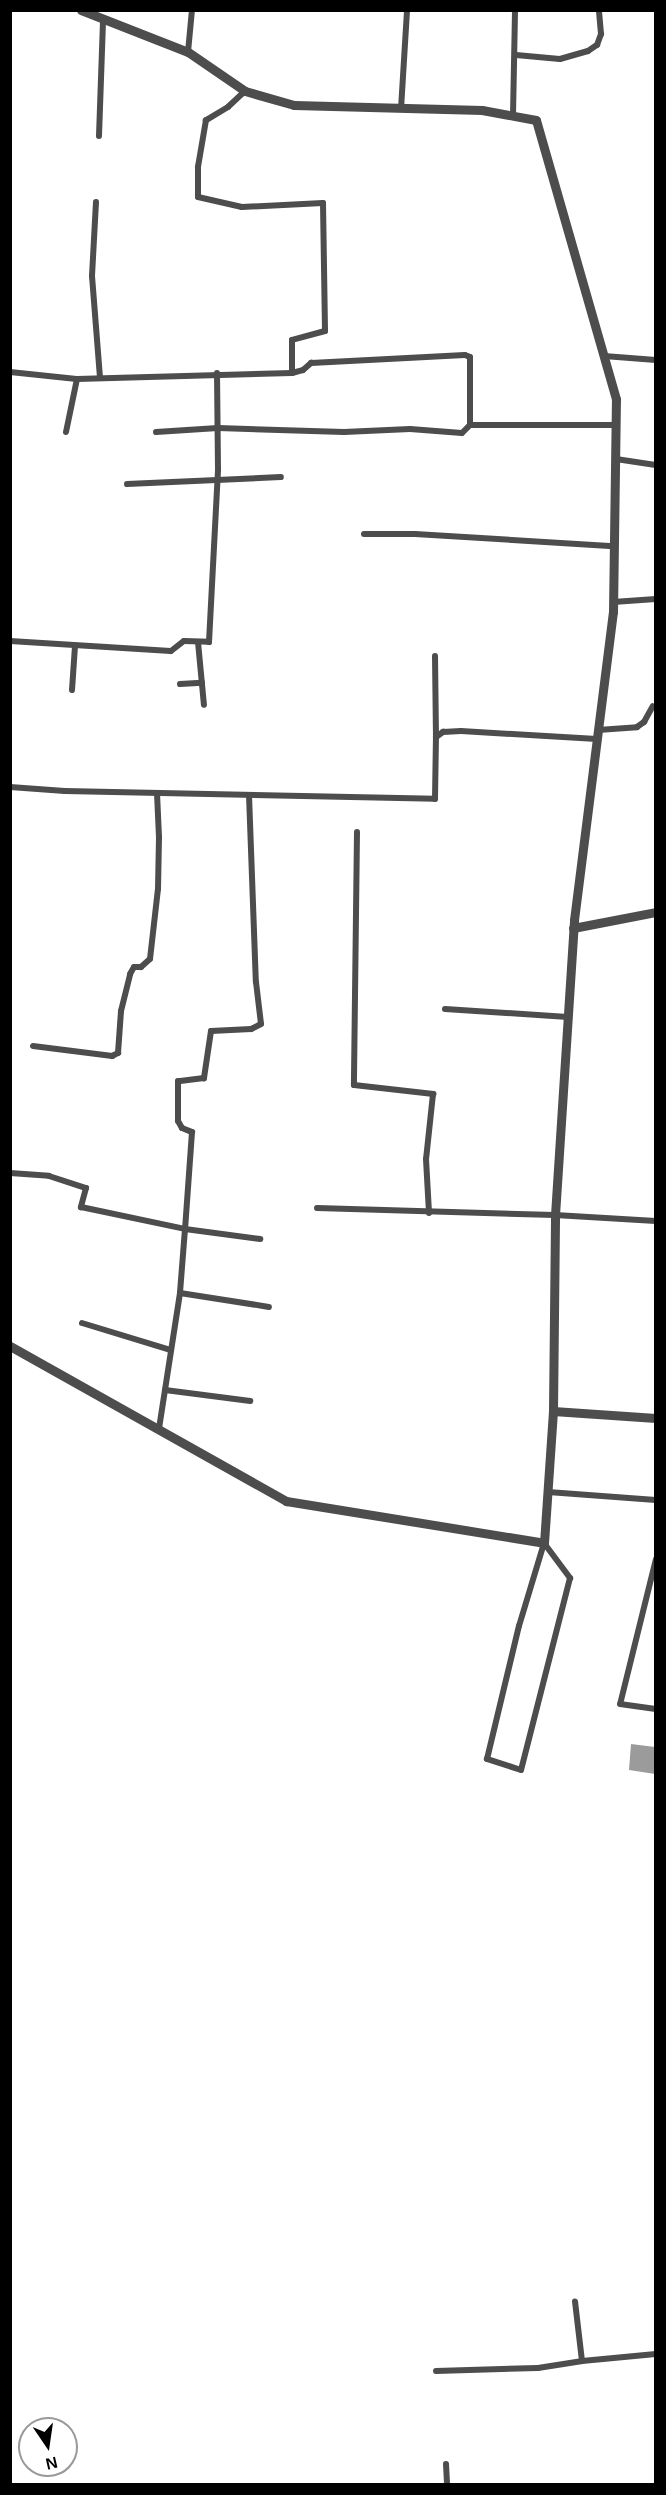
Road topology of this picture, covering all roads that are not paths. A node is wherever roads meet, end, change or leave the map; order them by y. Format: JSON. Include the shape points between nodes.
{"nodes":[{"id":1,"x":81,"y":10,"type":"edge"},
{"id":2,"x":192,"y":10,"type":"edge"},
{"id":3,"x":406,"y":10,"type":"edge"},
{"id":4,"x":515,"y":10,"type":"edge"},
{"id":5,"x":598,"y":10,"type":"edge"},
{"id":6,"x":104,"y":19,"type":"junction"},
{"id":7,"x":188,"y":51,"type":"junction"},
{"id":8,"x":516,"y":55,"type":"junction"},
{"id":9,"x":245,"y":91,"type":"junction"},
{"id":10,"x":401,"y":108,"type":"junction"},
{"id":11,"x":513,"y":116,"type":"junction"},
{"id":12,"x":99,"y":136,"type":"dead end"},
{"id":13,"x":96,"y":202,"type":"dead end"},
{"id":14,"x":604,"y":356,"type":"junction"},
{"id":15,"x":656,"y":360,"type":"edge"},
{"id":16,"x":10,"y":372,"type":"edge"},
{"id":17,"x":217,"y":373,"type":"junction"},
{"id":18,"x":292,"y":373,"type":"junction"},
{"id":19,"x":100,"y":378,"type":"junction"},
{"id":20,"x":77,"y":379,"type":"junction"},
{"id":21,"x":470,"y":425,"type":"junction"},
{"id":22,"x":616,"y":425,"type":"junction"},
{"id":23,"x":218,"y":428,"type":"junction"},
{"id":24,"x":66,"y":432,"type":"dead end"},
{"id":25,"x":156,"y":432,"type":"dead end"},
{"id":26,"x":616,"y":459,"type":"junction"},
{"id":27,"x":656,"y":465,"type":"edge"},
{"id":28,"x":281,"y":477,"type":"dead end"},
{"id":29,"x":217,"y":482,"type":"junction"},
{"id":30,"x":127,"y":484,"type":"dead end"},
{"id":31,"x":364,"y":534,"type":"dead end"},
{"id":32,"x":614,"y":546,"type":"junction"},
{"id":33,"x":656,"y":599,"type":"edge"},
{"id":34,"x":613,"y":602,"type":"junction"},
{"id":35,"x":10,"y":641,"type":"edge"},
{"id":36,"x":198,"y":642,"type":"junction"},
{"id":37,"x":75,"y":646,"type":"junction"},
{"id":38,"x":435,"y":656,"type":"dead end"},
{"id":39,"x":202,"y":683,"type":"junction"},
{"id":40,"x":180,"y":684,"type":"dead end"},
{"id":41,"x":72,"y":690,"type":"dead end"},
{"id":42,"x":204,"y":705,"type":"dead end"},
{"id":43,"x":653,"y":706,"type":"dead end"},
{"id":44,"x":597,"y":735,"type":"junction"},
{"id":45,"x":436,"y":738,"type":"junction"},
{"id":46,"x":10,"y":787,"type":"edge"},
{"id":47,"x":157,"y":793,"type":"junction"},
{"id":48,"x":249,"y":795,"type":"junction"},
{"id":49,"x":357,"y":831,"type":"dead end"},
{"id":50,"x":656,"y":912,"type":"edge"},
{"id":51,"x":573,"y":928,"type":"junction"},
{"id":52,"x":446,"y":1009,"type":"dead end"},
{"id":53,"x":568,"y":1017,"type":"junction"},
{"id":54,"x":33,"y":1046,"type":"dead end"},
{"id":55,"x":10,"y":1173,"type":"edge"},
{"id":56,"x":317,"y":1208,"type":"dead end"},
{"id":57,"x":429,"y":1213,"type":"junction"},
{"id":58,"x":555,"y":1215,"type":"junction"},
{"id":59,"x":656,"y":1221,"type":"edge"},
{"id":60,"x":185,"y":1228,"type":"junction"},
{"id":61,"x":260,"y":1239,"type":"dead end"},
{"id":62,"x":180,"y":1293,"type":"junction"},
{"id":63,"x":269,"y":1307,"type":"dead end"},
{"id":64,"x":82,"y":1323,"type":"dead end"},
{"id":65,"x":10,"y":1346,"type":"edge"},
{"id":66,"x":171,"y":1350,"type":"junction"},
{"id":67,"x":165,"y":1389,"type":"junction"},
{"id":68,"x":250,"y":1401,"type":"dead end"},
{"id":69,"x":553,"y":1411,"type":"junction"},
{"id":70,"x":656,"y":1418,"type":"edge"},
{"id":71,"x":159,"y":1429,"type":"junction"},
{"id":72,"x":548,"y":1492,"type":"junction"},
{"id":73,"x":656,"y":1500,"type":"edge"},
{"id":74,"x":544,"y":1543,"type":"junction"},
{"id":75,"x":656,"y":1559,"type":"edge"},
{"id":76,"x":656,"y":1709,"type":"edge"},
{"id":77,"x":575,"y":2301,"type":"dead end"},
{"id":78,"x":656,"y":2354,"type":"edge"},
{"id":79,"x":582,"y":2361,"type":"junction"},
{"id":80,"x":436,"y":2371,"type":"dead end"},
{"id":81,"x":446,"y":2464,"type":"dead end"},
{"id":82,"x":447,"y":2484,"type":"edge"}],
"edges":[{"from":1,"to":6,"type":"street"},
{"from":2,"to":7,"type":"street"},
{"from":3,"to":10,"type":"street"},
{"from":4,"to":8,"type":"street"},
{"from":5,"to":8,"type":"street","via":[[601,34],[597,45],[588,51],[560,59]]},
{"from":6,"to":7,"type":"street"},
{"from":6,"to":12,"type":"street"},
{"from":7,"to":9,"type":"street"},
{"from":8,"to":11,"type":"street"},
{"from":9,"to":10,"type":"street","via":[[294,105]]},
{"from":9,"to":18,"type":"street","via":[[206,120],[198,167],[198,198],[242,207],[322,203],[325,331],[292,340]]},
{"from":10,"to":11,"type":"street","via":[[482,110]]},
{"from":11,"to":14,"type":"street","via":[[536,120]]},
{"from":13,"to":19,"type":"street","via":[[92,276]]},
{"from":14,"to":15,"type":"street"},
{"from":14,"to":22,"type":"street","via":[[616,399]]},
{"from":16,"to":20,"type":"street"},
{"from":17,"to":18,"type":"street"},
{"from":17,"to":19,"type":"street"},
{"from":17,"to":23,"type":"street"},
{"from":18,"to":21,"type":"street","via":[[311,363],[465,355],[470,357]]},
{"from":19,"to":20,"type":"street"},
{"from":20,"to":24,"type":"street"},
{"from":21,"to":22,"type":"street"},
{"from":21,"to":23,"type":"street","via":[[462,433]]},
{"from":22,"to":26,"type":"street"},
{"from":23,"to":25,"type":"street"},
{"from":23,"to":29,"type":"street"},
{"from":26,"to":27,"type":"street"},
{"from":26,"to":32,"type":"street"},
{"from":28,"to":29,"type":"street"},
{"from":29,"to":30,"type":"street"},
{"from":29,"to":36,"type":"street","via":[[210,638],[209,642]]},
{"from":31,"to":32,"type":"street"},
{"from":32,"to":34,"type":"street"},
{"from":33,"to":34,"type":"street"},
{"from":34,"to":44,"type":"street"},
{"from":35,"to":37,"type":"street"},
{"from":36,"to":37,"type":"street","via":[[180,642],[171,651]]},
{"from":36,"to":39,"type":"street"},
{"from":37,"to":41,"type":"street"},
{"from":38,"to":45,"type":"street"},
{"from":39,"to":40,"type":"street"},
{"from":39,"to":42,"type":"street"},
{"from":43,"to":44,"type":"street","via":[[637,727]]},
{"from":44,"to":45,"type":"street","via":[[461,731],[443,732]]},
{"from":44,"to":51,"type":"street"},
{"from":45,"to":48,"type":"street","via":[[435,799]]},
{"from":46,"to":47,"type":"street"},
{"from":47,"to":48,"type":"street"},
{"from":47,"to":54,"type":"street","via":[[158,879],[150,958],[130,974],[121,1011],[118,1053],[112,1056]]},
{"from":48,"to":60,"type":"street","via":[[261,1024],[251,1029],[211,1030],[204,1078],[178,1081],[178,1121],[182,1128],[192,1132]]},
{"from":49,"to":57,"type":"street","via":[[354,1085],[433,1094],[426,1159]]},
{"from":50,"to":51,"type":"street"},
{"from":51,"to":53,"type":"street"},
{"from":52,"to":53,"type":"street"},
{"from":53,"to":58,"type":"street"},
{"from":55,"to":60,"type":"street","via":[[49,1176],[86,1188],[81,1207]]},
{"from":56,"to":57,"type":"street"},
{"from":57,"to":58,"type":"street"},
{"from":58,"to":59,"type":"street"},
{"from":58,"to":69,"type":"street"},
{"from":60,"to":61,"type":"street"},
{"from":60,"to":62,"type":"street"},
{"from":62,"to":63,"type":"street"},
{"from":62,"to":66,"type":"street"},
{"from":64,"to":66,"type":"street"},
{"from":65,"to":71,"type":"street"},
{"from":66,"to":67,"type":"street"},
{"from":67,"to":68,"type":"street"},
{"from":67,"to":71,"type":"street"},
{"from":69,"to":70,"type":"street"},
{"from":69,"to":72,"type":"street"},
{"from":71,"to":74,"type":"street","via":[[286,1501]]},
{"from":72,"to":73,"type":"street"},
{"from":72,"to":74,"type":"street"},
{"from":74,"to":74,"type":"street","via":[[570,1578],[521,1770],[487,1759]]},
{"from":75,"to":76,"type":"street","via":[[620,1704]]},
{"from":77,"to":79,"type":"street"},
{"from":78,"to":79,"type":"street"},
{"from":79,"to":80,"type":"street","via":[[538,2368]]},
{"from":81,"to":82,"type":"street"}]}
